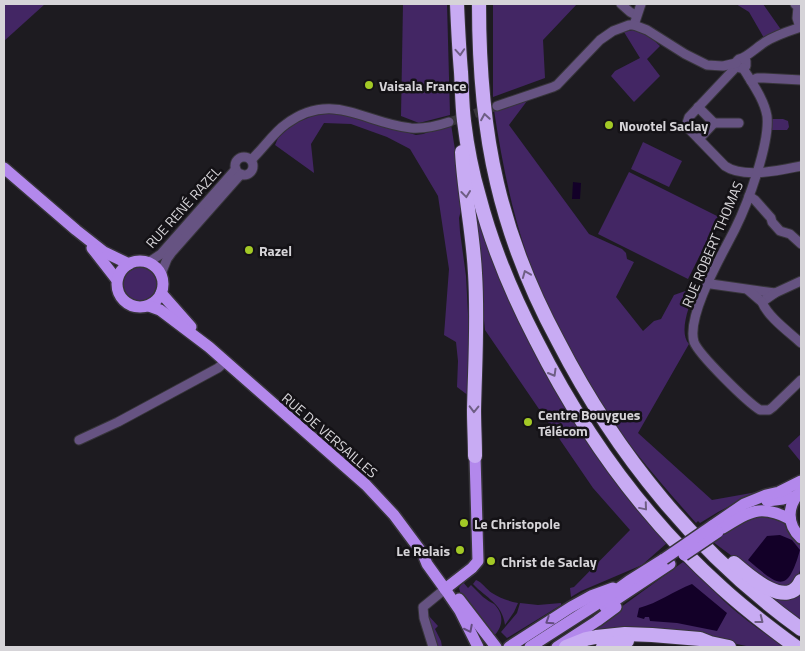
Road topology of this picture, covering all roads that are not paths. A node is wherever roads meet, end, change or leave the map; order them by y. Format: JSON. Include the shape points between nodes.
{"nodes":[{"id":1,"x":457,"y":4,"type":"edge"},
{"id":2,"x":478,"y":4,"type":"edge"},
{"id":3,"x":621,"y":4,"type":"edge"},
{"id":4,"x":640,"y":4,"type":"edge"},
{"id":5,"x":795,"y":4,"type":"edge"},
{"id":6,"x":636,"y":15,"type":"junction"},
{"id":7,"x":634,"y":25,"type":"junction"},
{"id":8,"x":801,"y":27,"type":"edge"},
{"id":9,"x":740,"y":64,"type":"junction"},
{"id":10,"x":801,"y":80,"type":"edge"},
{"id":11,"x":751,"y":81,"type":"junction"},
{"id":12,"x":497,"y":106,"type":"tunnel mouth"},
{"id":13,"x":698,"y":107,"type":"junction"},
{"id":14,"x":464,"y":112,"type":"junction"},
{"id":15,"x":449,"y":122,"type":"tunnel mouth"},
{"id":16,"x":739,"y":122,"type":"dead end"},
{"id":17,"x":714,"y":123,"type":"junction"},
{"id":18,"x":699,"y":139,"type":"junction"},
{"id":19,"x":251,"y":160,"type":"junction"},
{"id":20,"x":801,"y":166,"type":"edge"},
{"id":21,"x":4,"y":168,"type":"edge"},
{"id":22,"x":238,"y":171,"type":"junction"},
{"id":23,"x":756,"y":173,"type":"junction"},
{"id":24,"x":749,"y":196,"type":"junction"},
{"id":25,"x":76,"y":230,"type":"junction"},
{"id":26,"x":801,"y":244,"type":"edge"},
{"id":27,"x":149,"y":262,"type":"junction"},
{"id":28,"x":129,"y":264,"type":"junction"},
{"id":29,"x":161,"y":274,"type":"junction"},
{"id":30,"x":117,"y":280,"type":"junction"},
{"id":31,"x":801,"y":281,"type":"edge"},
{"id":32,"x":708,"y":282,"type":"junction"},
{"id":33,"x":748,"y":290,"type":"junction"},
{"id":34,"x":162,"y":293,"type":"junction"},
{"id":35,"x":775,"y":293,"type":"junction"},
{"id":36,"x":762,"y":302,"type":"junction"},
{"id":37,"x":149,"y":306,"type":"junction"},
{"id":38,"x":801,"y":343,"type":"edge"},
{"id":39,"x":209,"y":347,"type":"junction"},
{"id":40,"x":226,"y":362,"type":"junction"},
{"id":41,"x":801,"y":380,"type":"edge"},
{"id":42,"x":79,"y":440,"type":"dead end"},
{"id":43,"x":475,"y":458,"type":"joint"},
{"id":44,"x":801,"y":481,"type":"edge"},
{"id":45,"x":798,"y":493,"type":"edge"},
{"id":46,"x":728,"y":516,"type":"junction"},
{"id":47,"x":790,"y":519,"type":"junction"},
{"id":48,"x":689,"y":529,"type":"junction"},
{"id":49,"x":715,"y":529,"type":"junction"},
{"id":50,"x":801,"y":538,"type":"edge"},
{"id":51,"x":801,"y":581,"type":"edge"},
{"id":52,"x":630,"y":585,"type":"junction"},
{"id":53,"x":448,"y":588,"type":"junction"},
{"id":54,"x":801,"y":629,"type":"edge"},
{"id":55,"x":710,"y":643,"type":"junction"},
{"id":56,"x":433,"y":647,"type":"edge"},
{"id":57,"x":478,"y":647,"type":"edge"},
{"id":58,"x":496,"y":647,"type":"edge"},
{"id":59,"x":508,"y":647,"type":"edge"},
{"id":60,"x":530,"y":647,"type":"edge"},
{"id":61,"x":543,"y":647,"type":"edge"},
{"id":62,"x":557,"y":647,"type":"edge"},
{"id":63,"x":566,"y":647,"type":"edge"},
{"id":64,"x":603,"y":647,"type":"edge"},
{"id":65,"x":729,"y":647,"type":"edge"},
{"id":66,"x":796,"y":647,"type":"edge"}],
"edges":[{"from":1,"to":14,"type":"highway","one_way":true},
{"from":48,"to":2,"type":"highway","one_way":true,"via":[[639,472],[604,422],[564,354],[523,268],[491,159],[482,101]]},
{"from":3,"to":6,"type":"street"},
{"from":4,"to":6,"type":"street"},
{"from":5,"to":8,"type":"street"},
{"from":6,"to":7,"type":"street"},
{"from":7,"to":9,"type":"street","via":[[707,65]]},
{"from":7,"to":12,"type":"street","via":[[620,28],[600,40],[557,85]]},
{"from":8,"to":9,"type":"street","via":[[766,41]]},
{"from":9,"to":11,"type":"street","name":"RUE ROBERT THOMAS"},
{"from":9,"to":13,"type":"street"},
{"from":10,"to":11,"type":"street","via":[[757,78]]},
{"from":11,"to":23,"type":"street","name":"RUE ROBERT THOMAS","via":[[767,117],[767,132]]},
{"from":13,"to":17,"type":"street"},
{"from":13,"to":18,"type":"street","via":[[687,123]]},
{"from":14,"to":43,"type":"highway","one_way":true,"via":[[460,125],[476,294]]},
{"from":14,"to":66,"type":"highway","one_way":true,"via":[[478,195],[498,256],[530,330],[569,402],[634,495],[670,537],[739,604]]},
{"from":15,"to":19,"type":"street","name":"RUE RENÉ RAZEL","via":[[412,128],[342,110],[314,110],[284,125]]},
{"from":16,"to":17,"type":"street"},
{"from":17,"to":18,"type":"street"},
{"from":18,"to":23,"type":"street","via":[[729,168]]},
{"from":19,"to":22,"type":"street","name":"RUE RENÉ RAZEL","via":[[253,166],[248,174]]},
{"from":19,"to":22,"type":"street","name":"RUE RENÉ RAZEL","via":[[240,158],[236,162]]},
{"from":20,"to":23,"type":"street"},
{"from":21,"to":25,"type":"main road"},
{"from":22,"to":27,"type":"street","name":"RUE RENÉ RAZEL","via":[[161,254]]},
{"from":22,"to":29,"type":"street","name":"RUE RENÉ RAZEL","via":[[172,252]]},
{"from":23,"to":24,"type":"street","name":"RUE ROBERT THOMAS"},
{"from":24,"to":26,"type":"street","via":[[780,231],[790,234]]},
{"from":24,"to":32,"type":"street","name":"RUE ROBERT THOMAS"},
{"from":25,"to":28,"type":"main road","via":[[104,252]]},
{"from":25,"to":30,"type":"main road"},
{"from":27,"to":28,"type":"main road"},
{"from":27,"to":29,"type":"main road"},
{"from":28,"to":30,"type":"main road","via":[[119,273]]},
{"from":29,"to":34,"type":"main road"},
{"from":30,"to":37,"type":"main road","via":[[118,292],[126,302],[137,307]]},
{"from":31,"to":35,"type":"street"},
{"from":32,"to":33,"type":"street"},
{"from":32,"to":41,"type":"street","name":"RUE ROBERT THOMAS","via":[[693,333],[701,353],[714,367],[760,410],[773,408]]},
{"from":33,"to":35,"type":"street"},
{"from":33,"to":36,"type":"street"},
{"from":34,"to":37,"type":"main road"},
{"from":34,"to":39,"type":"main road","name":"RUE DE VERSAILLES"},
{"from":35,"to":36,"type":"street"},
{"from":36,"to":38,"type":"street"},
{"from":37,"to":39,"type":"main road","name":"RUE DE VERSAILLES","via":[[160,310]]},
{"from":39,"to":40,"type":"main road","name":"RUE DE VERSAILLES"},
{"from":40,"to":42,"type":"street"},
{"from":40,"to":53,"type":"main road","name":"RUE DE VERSAILLES","via":[[366,485],[431,560]]},
{"from":43,"to":53,"type":"main road","via":[[478,561]]},
{"from":44,"to":46,"type":"main road","via":[[744,504]]},
{"from":45,"to":46,"type":"main road","via":[[783,500],[756,503]]},
{"from":45,"to":47,"type":"main road","via":[[792,503]]},
{"from":46,"to":49,"type":"main road"},
{"from":47,"to":49,"type":"main road","via":[[770,512],[754,512]]},
{"from":47,"to":50,"type":"main road"},
{"from":48,"to":51,"type":"highway","via":[[693,528],[771,590],[789,593]]},
{"from":48,"to":54,"type":"highway","via":[[748,587]]},
{"from":49,"to":52,"type":"main road","bridge":true},
{"from":52,"to":59,"type":"main road","one_way":true,"via":[[591,596],[571,606]]},
{"from":52,"to":60,"type":"main road"},
{"from":52,"to":61,"type":"main road"},
{"from":52,"to":62,"type":"main road","via":[[626,599]]},
{"from":53,"to":56,"type":"street","via":[[423,607]]},
{"from":53,"to":57,"type":"main road","name":"RUE DE VERSAILLES","one_way":true},
{"from":53,"to":58,"type":"main road","name":"RUE DE VERSAILLES"},
{"from":55,"to":63,"type":"highway","via":[[700,639],[625,634],[586,639]]},
{"from":55,"to":64,"type":"highway","via":[[635,640]]},
{"from":55,"to":65,"type":"highway"}]}
